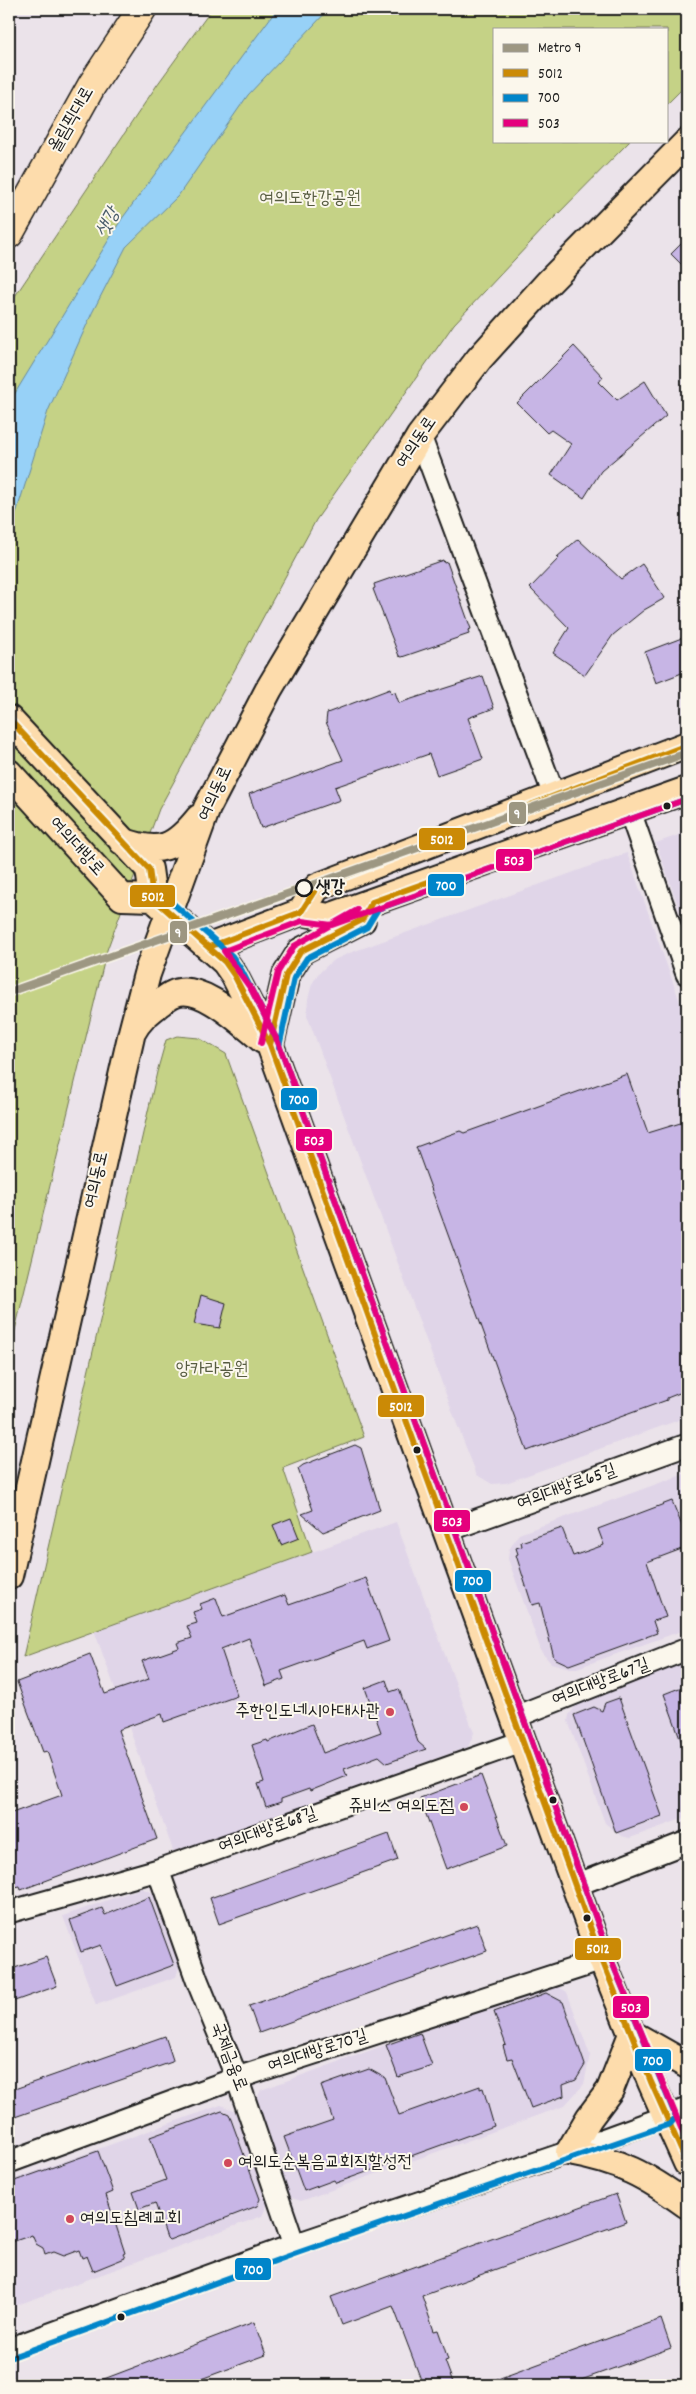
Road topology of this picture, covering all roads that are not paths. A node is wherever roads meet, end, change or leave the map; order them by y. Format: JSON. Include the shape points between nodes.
{"nodes":[{"id":1,"x":142,"y":9,"type":"edge"},
{"id":2,"x":687,"y":142,"type":"edge"},
{"id":3,"x":9,"y":234,"type":"edge"},
{"id":4,"x":420,"y":436,"type":"junction"},
{"id":5,"x":9,"y":720,"type":"edge"},
{"id":6,"x":687,"y":744,"type":"edge"},
{"id":7,"x":9,"y":773,"type":"edge"},
{"id":8,"x":687,"y":790,"type":"edge"},
{"id":9,"x":554,"y":795,"type":"junction"},
{"id":10,"x":207,"y":808,"type":"junction"},
{"id":11,"x":630,"y":809,"type":"junction"},
{"id":12,"x":132,"y":847,"type":"junction"},
{"id":13,"x":372,"y":902,"type":"junction"},
{"id":14,"x":162,"y":905,"type":"junction"},
{"id":15,"x":301,"y":912,"type":"junction"},
{"id":16,"x":208,"y":947,"type":"junction"},
{"id":17,"x":687,"y":974,"type":"edge"},
{"id":18,"x":132,"y":1032,"type":"junction"},
{"id":19,"x":270,"y":1045,"type":"junction"},
{"id":20,"x":687,"y":1445,"type":"edge"},
{"id":21,"x":446,"y":1531,"type":"junction"},
{"id":22,"x":9,"y":1576,"type":"edge"},
{"id":23,"x":687,"y":1649,"type":"edge"},
{"id":24,"x":515,"y":1717,"type":"junction"},
{"id":25,"x":524,"y":1741,"type":"junction"},
{"id":26,"x":687,"y":1842,"type":"edge"},
{"id":27,"x":158,"y":1870,"type":"junction"},
{"id":28,"x":576,"y":1885,"type":"junction"},
{"id":29,"x":9,"y":1912,"type":"edge"},
{"id":30,"x":602,"y":1960,"type":"junction"},
{"id":31,"x":632,"y":2034,"type":"junction"},
{"id":32,"x":687,"y":2065,"type":"edge"},
{"id":33,"x":237,"y":2078,"type":"junction"},
{"id":34,"x":677,"y":2113,"type":"edge"},
{"id":35,"x":569,"y":2152,"type":"junction"},
{"id":36,"x":9,"y":2162,"type":"edge"},
{"id":37,"x":687,"y":2163,"type":"edge"},
{"id":38,"x":687,"y":2205,"type":"edge"},
{"id":39,"x":294,"y":2245,"type":"junction"},
{"id":40,"x":9,"y":2349,"type":"edge"}],
"edges":[{"from":1,"to":3,"type":"highway","name":"올림픽대로","via":[[92,85]]},
{"from":2,"to":4,"type":"main road","name":"여의동로","via":[[547,284],[479,359]]},
{"from":4,"to":9,"type":"street"},
{"from":4,"to":10,"type":"main road","name":"여의동로","via":[[269,689]]},
{"from":5,"to":12,"type":"main road"},
{"from":6,"to":9,"type":"main road"},
{"from":7,"to":14,"type":"main road","name":"여의대방로","via":[[122,897]]},
{"from":8,"to":11,"type":"main road"},
{"from":9,"to":15,"type":"main road","via":[[317,887]]},
{"from":10,"to":12,"type":"main road","via":[[185,835],[172,845]]},
{"from":10,"to":14,"type":"main road","name":"여의동로"},
{"from":11,"to":13,"type":"main road"},
{"from":11,"to":17,"type":"street"},
{"from":12,"to":14,"type":"main road","via":[[149,869]]},
{"from":13,"to":15,"type":"main road","via":[[329,917]]},
{"from":13,"to":19,"type":"main road","via":[[362,920],[301,951],[286,975]]},
{"from":14,"to":16,"type":"main road"},
{"from":14,"to":18,"type":"main road","name":"여의동로"},
{"from":15,"to":16,"type":"main road"},
{"from":16,"to":19,"type":"main road","via":[[234,975]]},
{"from":18,"to":19,"type":"main road","via":[[140,1018],[173,994],[191,992],[205,996]]},
{"from":18,"to":22,"type":"main road","name":"여의동로"},
{"from":19,"to":21,"type":"main road"},
{"from":20,"to":21,"type":"street","name":"여의대방로65길"},
{"from":21,"to":24,"type":"main road"},
{"from":23,"to":24,"type":"street","name":"여의대방로67길"},
{"from":24,"to":25,"type":"main road"},
{"from":25,"to":27,"type":"street","name":"여의대방로68길"},
{"from":25,"to":28,"type":"main road"},
{"from":26,"to":28,"type":"street"},
{"from":27,"to":29,"type":"street","name":"여의대방로68길"},
{"from":27,"to":33,"type":"street","name":"국제금융로","via":[[197,1980]]},
{"from":28,"to":30,"type":"main road"},
{"from":30,"to":31,"type":"main road"},
{"from":30,"to":33,"type":"street","name":"여의대방로70길"},
{"from":31,"to":32,"type":"main road"},
{"from":31,"to":34,"type":"main road"},
{"from":31,"to":35,"type":"main road","via":[[610,2090]]},
{"from":33,"to":36,"type":"street","name":"여의대방로70길"},
{"from":33,"to":39,"type":"street","name":"국제금융로"},
{"from":34,"to":35,"type":"street"},
{"from":34,"to":37,"type":"main road"},
{"from":35,"to":38,"type":"main road","via":[[602,2158],[627,2168],[658,2184]]},
{"from":35,"to":39,"type":"street"},
{"from":37,"to":38,"type":"main road","via":[[680,2181]]},
{"from":39,"to":40,"type":"street"}]}
